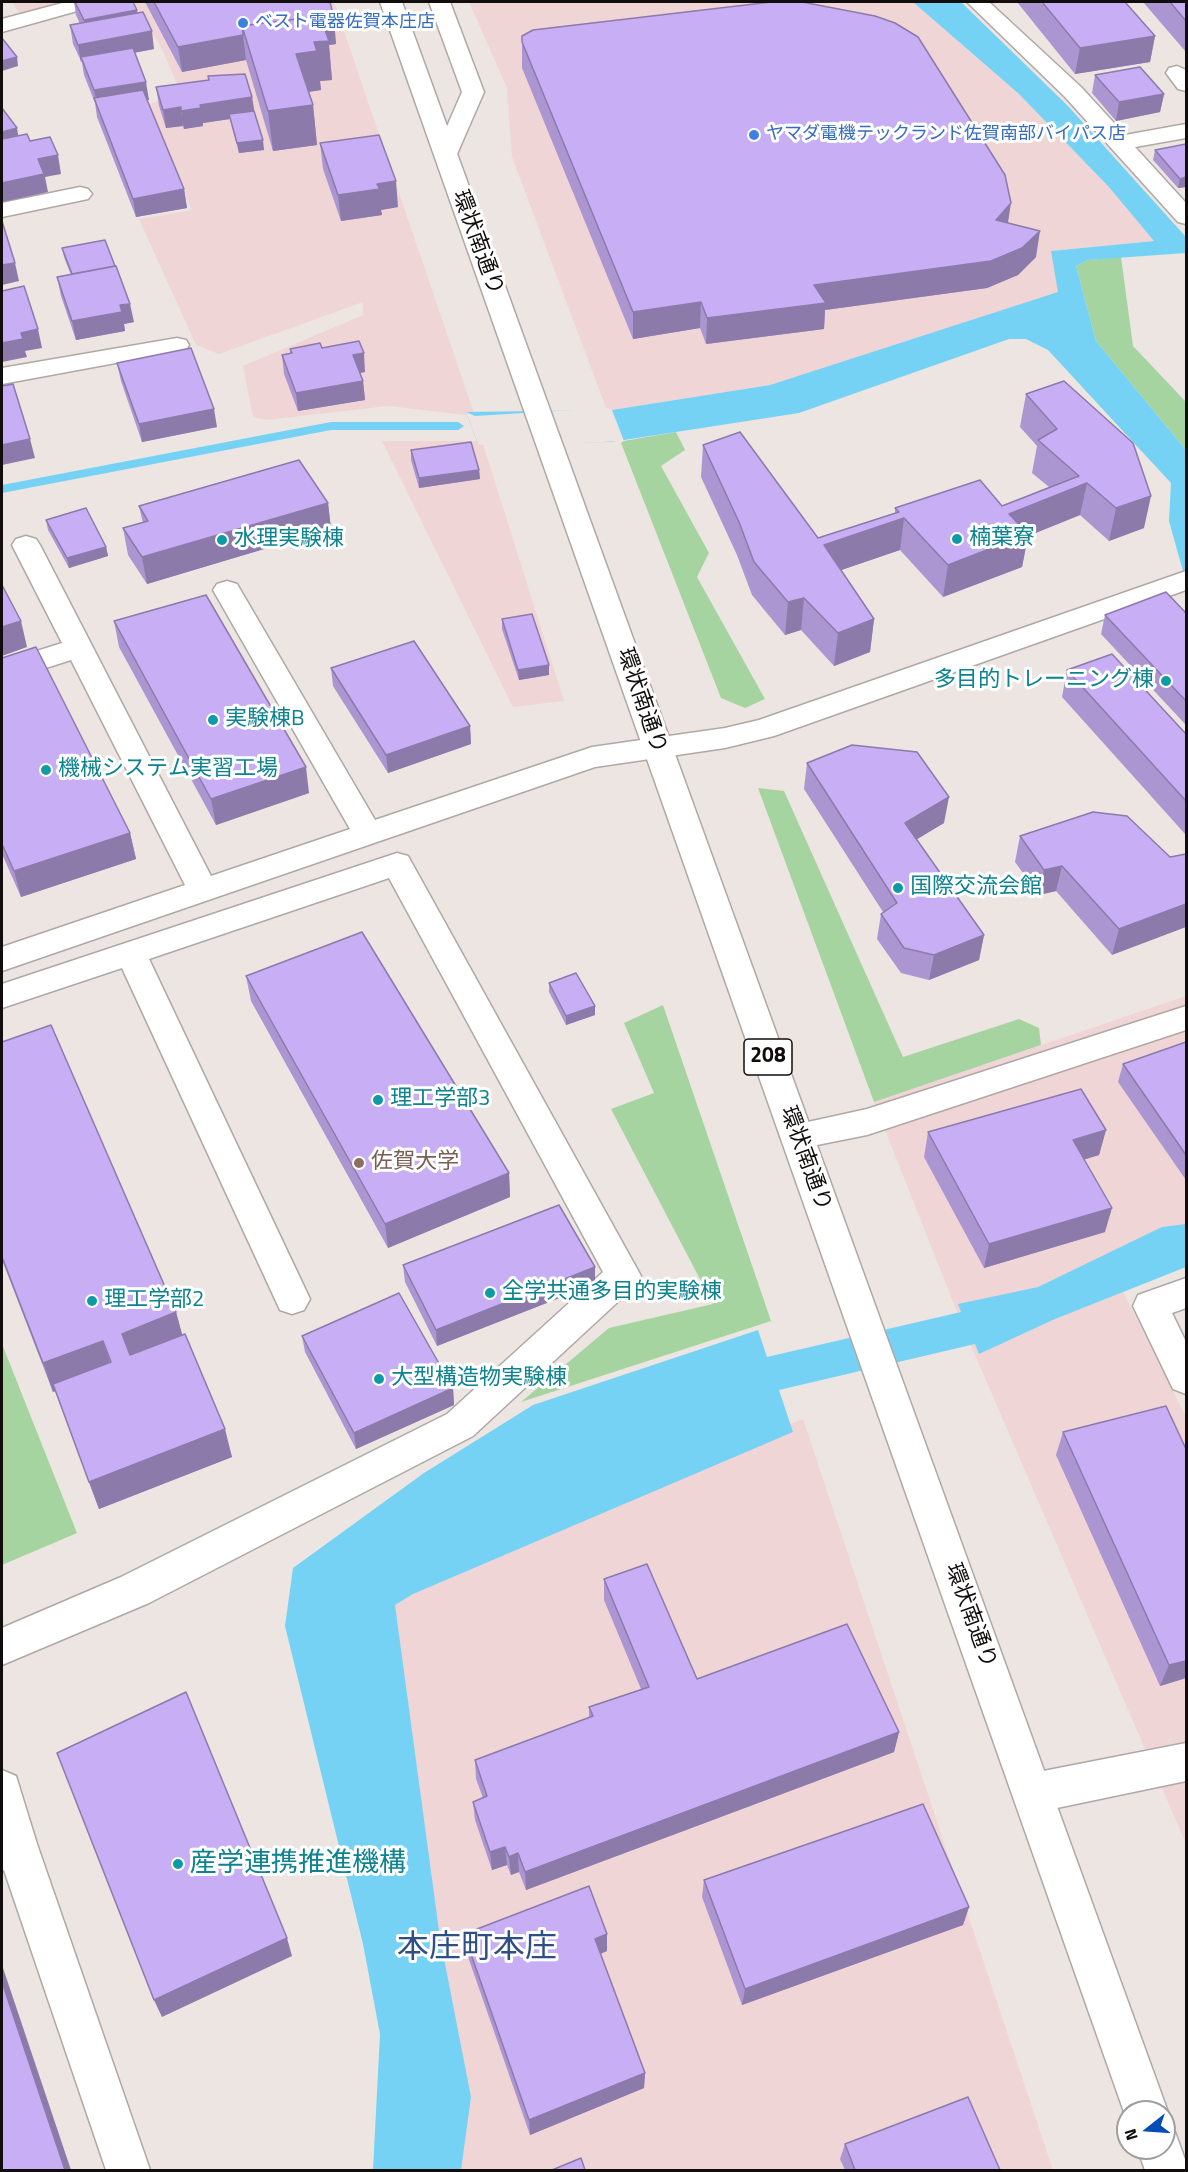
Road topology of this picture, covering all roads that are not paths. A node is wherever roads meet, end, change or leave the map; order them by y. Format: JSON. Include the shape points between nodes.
{"nodes":[{"id":1,"x":88,"y":2,"type":"edge"},
{"id":2,"x":391,"y":2,"type":"edge"},
{"id":3,"x":439,"y":2,"type":"edge"},
{"id":4,"x":977,"y":2,"type":"edge"},
{"id":5,"x":2,"y":26,"type":"edge"},
{"id":6,"x":1186,"y":131,"type":"edge"},
{"id":7,"x":1120,"y":143,"type":"junction"},
{"id":8,"x":446,"y":154,"type":"junction"},
{"id":9,"x":80,"y":194,"type":"dead end"},
{"id":10,"x":2,"y":210,"type":"edge"},
{"id":11,"x":1186,"y":217,"type":"edge"},
{"id":12,"x":177,"y":345,"type":"dead end"},
{"id":13,"x":2,"y":376,"type":"edge"},
{"id":14,"x":26,"y":545,"type":"dead end"},
{"id":15,"x":1181,"y":582,"type":"edge"},
{"id":16,"x":227,"y":590,"type":"dead end"},
{"id":17,"x":79,"y":647,"type":"junction"},
{"id":18,"x":2,"y":672,"type":"edge"},
{"id":19,"x":658,"y":747,"type":"junction"},
{"id":20,"x":368,"y":834,"type":"junction"},
{"id":21,"x":203,"y":890,"type":"junction"},
{"id":22,"x":130,"y":953,"type":"junction"},
{"id":23,"x":2,"y":959,"type":"edge"},
{"id":24,"x":2,"y":996,"type":"edge"},
{"id":25,"x":1186,"y":1018,"type":"edge"},
{"id":26,"x":797,"y":1136,"type":"junction"},
{"id":27,"x":1186,"y":1293,"type":"edge"},
{"id":28,"x":292,"y":1299,"type":"dead end"},
{"id":29,"x":1186,"y":1378,"type":"edge"},
{"id":30,"x":2,"y":1647,"type":"edge"},
{"id":31,"x":1186,"y":1762,"type":"edge"},
{"id":32,"x":2,"y":1790,"type":"edge"},
{"id":33,"x":1033,"y":1792,"type":"junction"},
{"id":34,"x":9,"y":1848,"type":"edge"},
{"id":35,"x":1142,"y":2100,"type":"edge"},
{"id":36,"x":128,"y":2170,"type":"edge"}],
"edges":[{"from":1,"to":5,"type":"main road"},
{"from":2,"to":8,"type":"main road","name":"環状南通り","number":"208"},
{"from":3,"to":8,"type":"main road","via":[[473,92]]},
{"from":4,"to":7,"type":"main road","via":[[1073,92]]},
{"from":6,"to":7,"type":"main road"},
{"from":7,"to":11,"type":"main road"},
{"from":8,"to":19,"type":"main road","name":"環状南通り","number":"208"},
{"from":9,"to":10,"type":"main road"},
{"from":12,"to":13,"type":"main road"},
{"from":14,"to":17,"type":"main road"},
{"from":15,"to":19,"type":"main road","via":[[764,729]]},
{"from":16,"to":20,"type":"main road"},
{"from":17,"to":18,"type":"main road"},
{"from":17,"to":21,"type":"main road"},
{"from":19,"to":20,"type":"main road","via":[[592,757]]},
{"from":19,"to":26,"type":"main road","name":"環状南通り","number":"208"},
{"from":20,"to":21,"type":"main road"},
{"from":21,"to":23,"type":"main road"},
{"from":22,"to":24,"type":"main road"},
{"from":22,"to":28,"type":"main road"},
{"from":22,"to":30,"type":"main road","via":[[397,864],[623,1276],[460,1425],[135,1590]]},
{"from":25,"to":26,"type":"main road","via":[[867,1122]]},
{"from":26,"to":33,"type":"main road","name":"環状南通り","number":"208"},
{"from":27,"to":29,"type":"main road","via":[[1151,1306]]},
{"from":31,"to":33,"type":"main road"},
{"from":32,"to":34,"type":"main road"},
{"from":33,"to":35,"type":"main road","name":"環状南通り","number":"208"},
{"from":34,"to":36,"type":"main road"}]}
